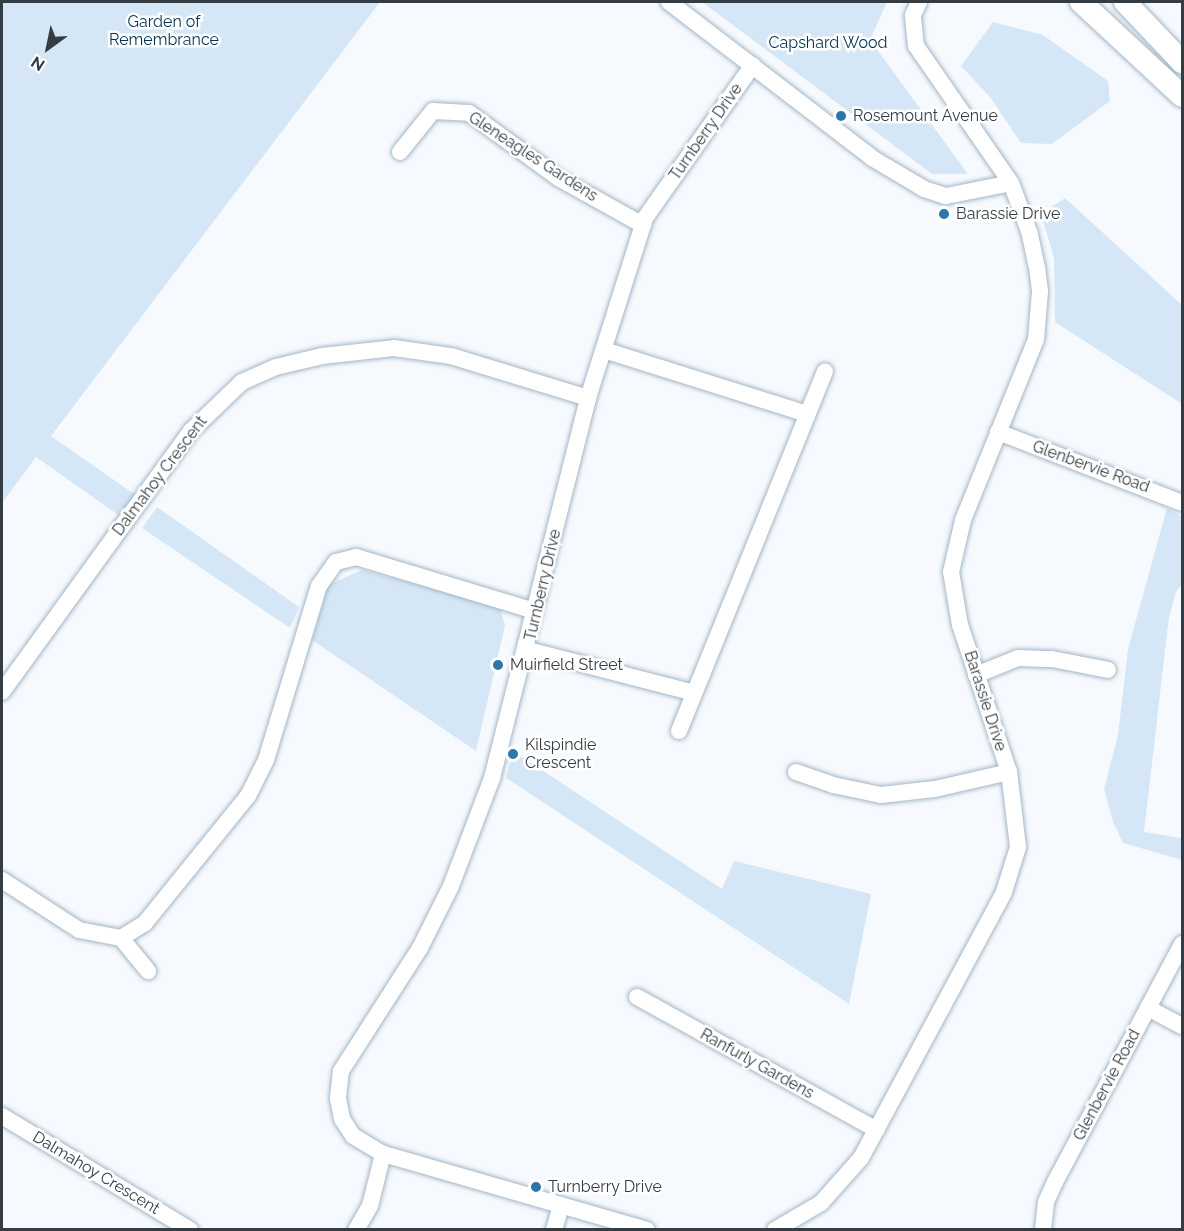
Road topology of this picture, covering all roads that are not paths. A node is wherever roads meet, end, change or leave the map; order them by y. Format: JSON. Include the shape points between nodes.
{"nodes":[{"id":1,"x":669,"y":2,"type":"edge"},
{"id":2,"x":918,"y":2,"type":"edge"},
{"id":3,"x":1082,"y":2,"type":"edge"},
{"id":4,"x":1125,"y":2,"type":"edge"},
{"id":5,"x":1182,"y":62,"type":"edge"},
{"id":6,"x":753,"y":65,"type":"junction"},
{"id":7,"x":1182,"y":96,"type":"edge"},
{"id":8,"x":400,"y":152,"type":"dead end"},
{"id":9,"x":1011,"y":183,"type":"junction"},
{"id":10,"x":643,"y":225,"type":"junction"},
{"id":11,"x":604,"y":350,"type":"junction"},
{"id":12,"x":825,"y":370,"type":"dead end"},
{"id":13,"x":588,"y":398,"type":"junction"},
{"id":14,"x":807,"y":414,"type":"junction"},
{"id":15,"x":998,"y":432,"type":"junction"},
{"id":16,"x":1182,"y":503,"type":"edge"},
{"id":17,"x":535,"y":611,"type":"junction"},
{"id":18,"x":528,"y":650,"type":"junction"},
{"id":19,"x":1108,"y":670,"type":"dead end"},
{"id":20,"x":976,"y":675,"type":"junction"},
{"id":21,"x":2,"y":692,"type":"edge"},
{"id":22,"x":694,"y":693,"type":"junction"},
{"id":23,"x":679,"y":731,"type":"dead end"},
{"id":24,"x":796,"y":772,"type":"dead end"},
{"id":25,"x":1009,"y":772,"type":"junction"},
{"id":26,"x":2,"y":880,"type":"edge"},
{"id":27,"x":121,"y":938,"type":"junction"},
{"id":28,"x":1182,"y":944,"type":"edge"},
{"id":29,"x":148,"y":971,"type":"dead end"},
{"id":30,"x":637,"y":997,"type":"dead end"},
{"id":31,"x":1148,"y":1008,"type":"junction"},
{"id":32,"x":1182,"y":1026,"type":"edge"},
{"id":33,"x":2,"y":1116,"type":"edge"},
{"id":34,"x":877,"y":1130,"type":"junction"},
{"id":35,"x":383,"y":1154,"type":"junction"},
{"id":36,"x":561,"y":1206,"type":"junction"},
{"id":37,"x":190,"y":1230,"type":"edge"},
{"id":38,"x":356,"y":1230,"type":"edge"},
{"id":39,"x":554,"y":1230,"type":"edge"},
{"id":40,"x":647,"y":1230,"type":"edge"},
{"id":41,"x":775,"y":1230,"type":"edge"},
{"id":42,"x":1043,"y":1230,"type":"edge"}],
"edges":[{"from":1,"to":6,"type":"street"},
{"from":2,"to":9,"type":"street","name":"Barassie Drive","via":[[912,32],[923,62]]},
{"from":3,"to":7,"type":"main road"},
{"from":4,"to":5,"type":"main road"},
{"from":6,"to":9,"type":"street","via":[[872,158],[924,189],[946,196]]},
{"from":6,"to":10,"type":"street","name":"Turnberry Drive"},
{"from":8,"to":10,"type":"street","name":"Gleneagles Gardens","via":[[433,111],[469,113],[560,178]]},
{"from":9,"to":15,"type":"street","name":"Barassie Drive","via":[[1030,234],[1040,291],[1036,339]]},
{"from":10,"to":11,"type":"street","name":"Turnberry Drive"},
{"from":11,"to":13,"type":"street","name":"Turnberry Drive"},
{"from":11,"to":14,"type":"street"},
{"from":12,"to":14,"type":"street"},
{"from":13,"to":17,"type":"street","name":"Turnberry Drive"},
{"from":13,"to":21,"type":"street","name":"Dalmahoy Crescent","via":[[451,356],[394,348],[322,356],[242,382],[191,431]]},
{"from":14,"to":22,"type":"street"},
{"from":15,"to":16,"type":"street","name":"Glenbervie Road"},
{"from":15,"to":20,"type":"street","name":"Barassie Drive","via":[[956,543],[951,572],[960,625]]},
{"from":17,"to":18,"type":"street","name":"Turnberry Drive"},
{"from":17,"to":27,"type":"street","via":[[356,557],[336,562],[319,586],[266,760],[248,796],[146,923]]},
{"from":18,"to":22,"type":"street"},
{"from":18,"to":35,"type":"street","name":"Turnberry Drive","via":[[492,778],[451,886],[420,948],[341,1071],[338,1098],[342,1119],[353,1136]]},
{"from":19,"to":20,"type":"street","via":[[1052,659],[1018,658]]},
{"from":20,"to":25,"type":"street","name":"Barassie Drive"},
{"from":22,"to":23,"type":"street"},
{"from":24,"to":25,"type":"street","via":[[881,795],[935,789]]},
{"from":25,"to":34,"type":"street","name":"Barassie Drive","via":[[1018,824],[1012,873]]},
{"from":26,"to":27,"type":"street","via":[[79,930]]},
{"from":27,"to":29,"type":"street"},
{"from":28,"to":31,"type":"street","name":"Glenbervie Road"},
{"from":30,"to":34,"type":"street","name":"Ranfurly Gardens"},
{"from":31,"to":32,"type":"street"},
{"from":31,"to":42,"type":"street","name":"Glenbervie Road","via":[[1046,1202]]},
{"from":33,"to":37,"type":"street","name":"Dalmahoy Crescent"},
{"from":34,"to":41,"type":"street","name":"Barassie Drive","via":[[845,1179],[821,1203]]},
{"from":35,"to":36,"type":"street","name":"Turnberry Drive"},
{"from":35,"to":38,"type":"street","via":[[370,1206]]},
{"from":36,"to":39,"type":"street"},
{"from":36,"to":40,"type":"street"}]}
